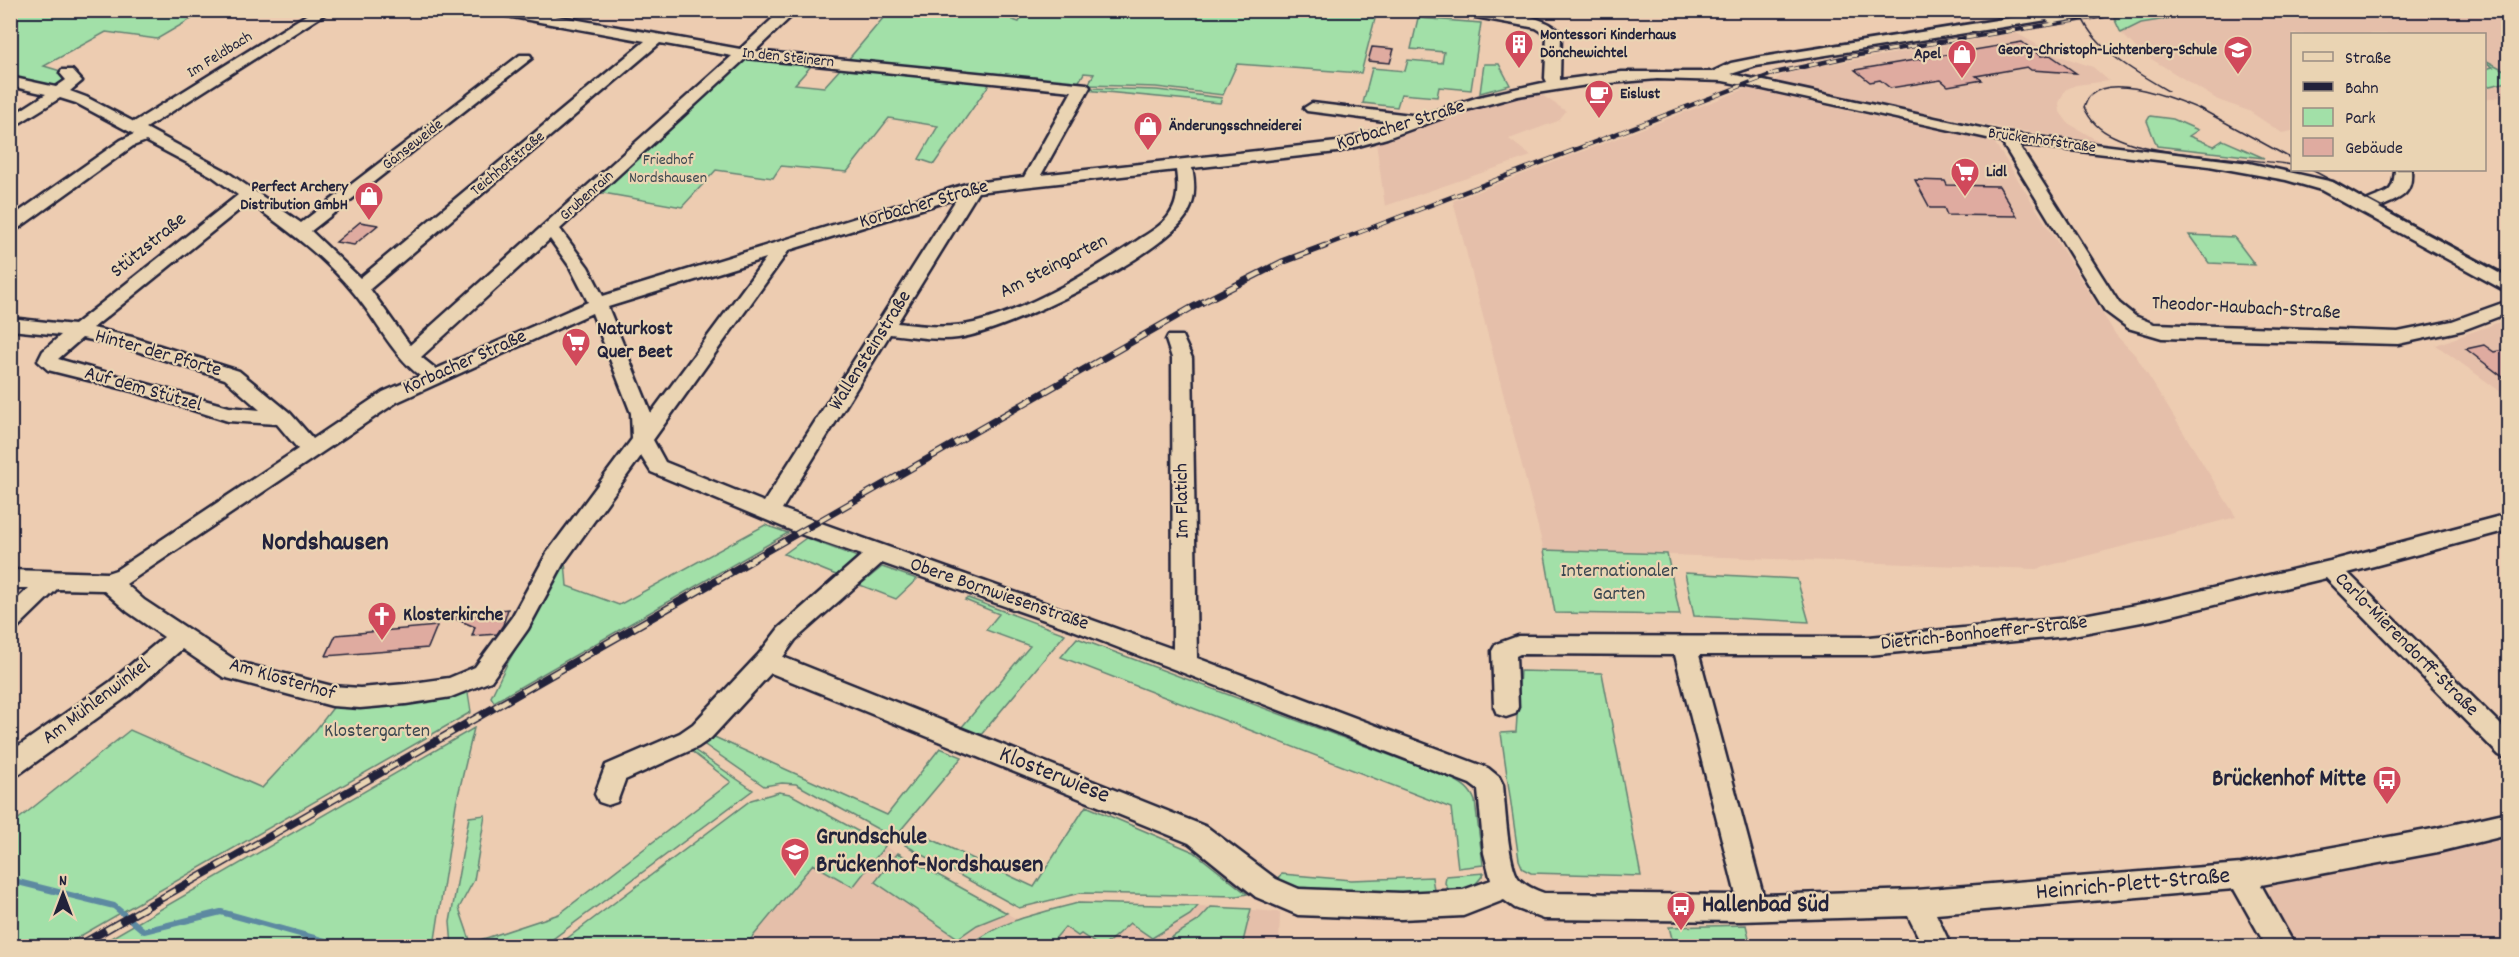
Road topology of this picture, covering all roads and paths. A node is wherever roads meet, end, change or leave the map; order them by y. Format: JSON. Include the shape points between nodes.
{"nodes":[{"id":1,"x":324,"y":10,"type":"edge"},
{"id":2,"x":496,"y":10,"type":"edge"},
{"id":3,"x":791,"y":10,"type":"edge"},
{"id":4,"x":1460,"y":10,"type":"edge"},
{"id":5,"x":2083,"y":10,"type":"edge"},
{"id":6,"x":656,"y":39,"type":"junction"},
{"id":7,"x":745,"y":54,"type":"junction"},
{"id":8,"x":525,"y":58,"type":"dead end"},
{"id":9,"x":67,"y":73,"type":"dead end"},
{"id":10,"x":1715,"y":76,"type":"junction"},
{"id":11,"x":10,"y":81,"type":"edge"},
{"id":12,"x":1556,"y":85,"type":"junction"},
{"id":13,"x":59,"y":92,"type":"junction"},
{"id":14,"x":1312,"y":108,"type":"dead end"},
{"id":15,"x":1423,"y":121,"type":"junction"},
{"id":16,"x":11,"y":123,"type":"edge"},
{"id":17,"x":140,"y":132,"type":"junction"},
{"id":18,"x":2006,"y":137,"type":"junction"},
{"id":19,"x":1183,"y":164,"type":"junction"},
{"id":20,"x":2403,"y":171,"type":"edge"},
{"id":21,"x":1030,"y":181,"type":"junction"},
{"id":22,"x":972,"y":188,"type":"junction"},
{"id":23,"x":248,"y":195,"type":"junction"},
{"id":24,"x":2366,"y":207,"type":"junction"},
{"id":25,"x":10,"y":226,"type":"edge"},
{"id":26,"x":551,"y":228,"type":"junction"},
{"id":27,"x":301,"y":231,"type":"junction"},
{"id":28,"x":783,"y":247,"type":"junction"},
{"id":29,"x":2508,"y":285,"type":"edge"},
{"id":30,"x":360,"y":288,"type":"junction"},
{"id":31,"x":598,"y":304,"type":"junction"},
{"id":32,"x":2508,"y":307,"type":"edge"},
{"id":33,"x":10,"y":324,"type":"edge"},
{"id":34,"x":885,"y":328,"type":"junction"},
{"id":35,"x":78,"y":331,"type":"junction"},
{"id":36,"x":1175,"y":340,"type":"dead end"},
{"id":37,"x":409,"y":357,"type":"junction"},
{"id":38,"x":434,"y":377,"type":"junction"},
{"id":39,"x":283,"y":418,"type":"junction"},
{"id":40,"x":642,"y":439,"type":"junction"},
{"id":41,"x":311,"y":450,"type":"junction"},
{"id":42,"x":769,"y":512,"type":"junction"},
{"id":43,"x":2508,"y":522,"type":"edge"},
{"id":44,"x":879,"y":553,"type":"junction"},
{"id":45,"x":2330,"y":568,"type":"junction"},
{"id":46,"x":10,"y":579,"type":"edge"},
{"id":47,"x":50,"y":582,"type":"junction"},
{"id":48,"x":108,"y":582,"type":"junction"},
{"id":49,"x":10,"y":621,"type":"edge"},
{"id":50,"x":182,"y":636,"type":"junction"},
{"id":51,"x":1685,"y":646,"type":"junction"},
{"id":52,"x":767,"y":661,"type":"junction"},
{"id":53,"x":1185,"y":663,"type":"junction"},
{"id":54,"x":1506,"y":707,"type":"dead end"},
{"id":55,"x":2508,"y":748,"type":"edge"},
{"id":56,"x":10,"y":766,"type":"edge"},
{"id":57,"x":608,"y":794,"type":"dead end"},
{"id":58,"x":2508,"y":824,"type":"edge"},
{"id":59,"x":2241,"y":876,"type":"junction"},
{"id":60,"x":1508,"y":886,"type":"junction"},
{"id":61,"x":1916,"y":903,"type":"junction"},
{"id":62,"x":1753,"y":907,"type":"junction"},
{"id":63,"x":1937,"y":946,"type":"edge"},
{"id":64,"x":2281,"y":946,"type":"edge"}],
"edges":[{"from":1,"to":17,"type":"street","name":"Im Feldbach"},
{"from":2,"to":6,"type":"street","name":"In den Steinern"},
{"from":3,"to":7,"type":"street","name":"Grubenrain"},
{"from":4,"to":12,"type":"street","via":[[1540,24],[1554,33],[1552,78]]},
{"from":5,"to":10,"type":"street","name":"Korbacher Straße","bridge":true,"via":[[1756,62]]},
{"from":6,"to":7,"type":"street","name":"In den Steinern"},
{"from":6,"to":30,"type":"street","name":"Teichhofstraße"},
{"from":7,"to":21,"type":"street","name":"In den Steinern","via":[[1082,87]]},
{"from":7,"to":26,"type":"street","name":"Grubenrain"},
{"from":8,"to":27,"type":"street","name":"Gänseweide"},
{"from":9,"to":13,"type":"street","via":[[75,81]]},
{"from":10,"to":12,"type":"street","name":"Korbacher Straße","via":[[1694,74]]},
{"from":10,"to":18,"type":"street","name":"Brückenhofstraße"},
{"from":11,"to":13,"type":"street"},
{"from":12,"to":15,"type":"street","name":"Korbacher Straße","via":[[1493,98]]},
{"from":13,"to":16,"type":"street"},
{"from":13,"to":17,"type":"street"},
{"from":14,"to":15,"type":"street"},
{"from":15,"to":19,"type":"street","name":"Korbacher Straße","via":[[1337,147]]},
{"from":17,"to":23,"type":"street","via":[[218,173]]},
{"from":17,"to":25,"type":"street"},
{"from":18,"to":24,"type":"street","name":"Brückenhofstraße","via":[[2256,169],[2327,186]]},
{"from":18,"to":32,"type":"street","name":"Theodor-Haubach-Straße","via":[[2112,307],[2135,325],[2162,332],[2398,338],[2456,326]]},
{"from":19,"to":21,"type":"street","name":"Korbacher Straße"},
{"from":19,"to":34,"type":"street","name":"Am Steingarten","via":[[1187,183],[1185,204],[1175,221],[1134,251],[1068,288],[1005,318],[960,332]]},
{"from":20,"to":24,"type":"street","via":[[2403,184],[2396,194]]},
{"from":21,"to":22,"type":"street","name":"Korbacher Straße"},
{"from":22,"to":28,"type":"street","name":"Korbacher Straße"},
{"from":22,"to":34,"type":"street","name":"Wallensteinstraße"},
{"from":23,"to":27,"type":"street"},
{"from":23,"to":35,"type":"street","name":"Stützstraße"},
{"from":24,"to":29,"type":"street","name":"Brückenhofstraße"},
{"from":26,"to":31,"type":"street","name":"Obere Bornwiesenstraße","via":[[579,267]]},
{"from":26,"to":37,"type":"street","name":"Grubenrain"},
{"from":27,"to":30,"type":"street"},
{"from":28,"to":31,"type":"street","name":"Korbacher Straße"},
{"from":28,"to":40,"type":"street","name":"Am Klosterhof"},
{"from":30,"to":37,"type":"street"},
{"from":31,"to":38,"type":"street","name":"Korbacher Straße"},
{"from":31,"to":40,"type":"street","name":"Obere Bornwiesenstraße","via":[[640,413]]},
{"from":33,"to":35,"type":"street","name":"Hinter der Pforte"},
{"from":34,"to":42,"type":"street","name":"Wallensteinstraße"},
{"from":35,"to":39,"type":"street","name":"Hinter der Pforte","via":[[232,375]]},
{"from":35,"to":39,"type":"street","name":"Auf dem Stützel","via":[[50,355],[48,362],[228,414]]},
{"from":36,"to":53,"type":"street","name":"Im Flatich","via":[[1182,358]]},
{"from":37,"to":38,"type":"street"},
{"from":38,"to":41,"type":"street","name":"Korbacher Straße","via":[[390,397]]},
{"from":39,"to":41,"type":"street","name":"Hinter der Pforte"},
{"from":40,"to":42,"type":"street","name":"Obere Bornwiesenstraße","via":[[658,467]]},
{"from":40,"to":50,"type":"street","name":"Am Klosterhof","via":[[555,559],[520,622],[483,674],[451,687],[406,694],[332,696],[231,670]]},
{"from":41,"to":48,"type":"street","name":"Korbacher Straße","via":[[123,576]]},
{"from":42,"to":44,"type":"street","name":"Obere Bornwiesenstraße"},
{"from":43,"to":45,"type":"street","name":"Dietrich-Bonhoeffer-Straße"},
{"from":44,"to":52,"type":"street","via":[[788,634]]},
{"from":44,"to":53,"type":"street","name":"Obere Bornwiesenstraße"},
{"from":45,"to":51,"type":"street","name":"Dietrich-Bonhoeffer-Straße","via":[[2068,627],[1869,646]]},
{"from":45,"to":55,"type":"street","name":"Carlo-Mierendorff-Straße"},
{"from":46,"to":47,"type":"street","name":"Korbacher Straße"},
{"from":47,"to":48,"type":"street","name":"Korbacher Straße"},
{"from":47,"to":49,"type":"street"},
{"from":48,"to":50,"type":"street","name":"Am Klosterhof"},
{"from":50,"to":56,"type":"street","name":"Am Mühlenwinkel","via":[[119,689]]},
{"from":51,"to":54,"type":"street","name":"Dietrich-Bonhoeffer-Straße","via":[[1518,645],[1504,651]]},
{"from":51,"to":62,"type":"street"},
{"from":52,"to":57,"type":"street","via":[[702,731],[615,773]]},
{"from":52,"to":60,"type":"street","name":"Klosterwiese","via":[[1198,835],[1266,888],[1298,902],[1401,906],[1463,903]]},
{"from":53,"to":60,"type":"street","name":"Obere Bornwiesenstraße","via":[[1479,776],[1490,785],[1501,869]]},
{"from":58,"to":59,"type":"street","name":"Heinrich-Plett-Straße"},
{"from":59,"to":61,"type":"street","name":"Heinrich-Plett-Straße"},
{"from":59,"to":64,"type":"street"},
{"from":60,"to":62,"type":"street","name":"Heinrich-Plett-Straße","via":[[1526,900],[1544,906]]},
{"from":61,"to":62,"type":"street","name":"Heinrich-Plett-Straße"},
{"from":61,"to":63,"type":"street"}]}
